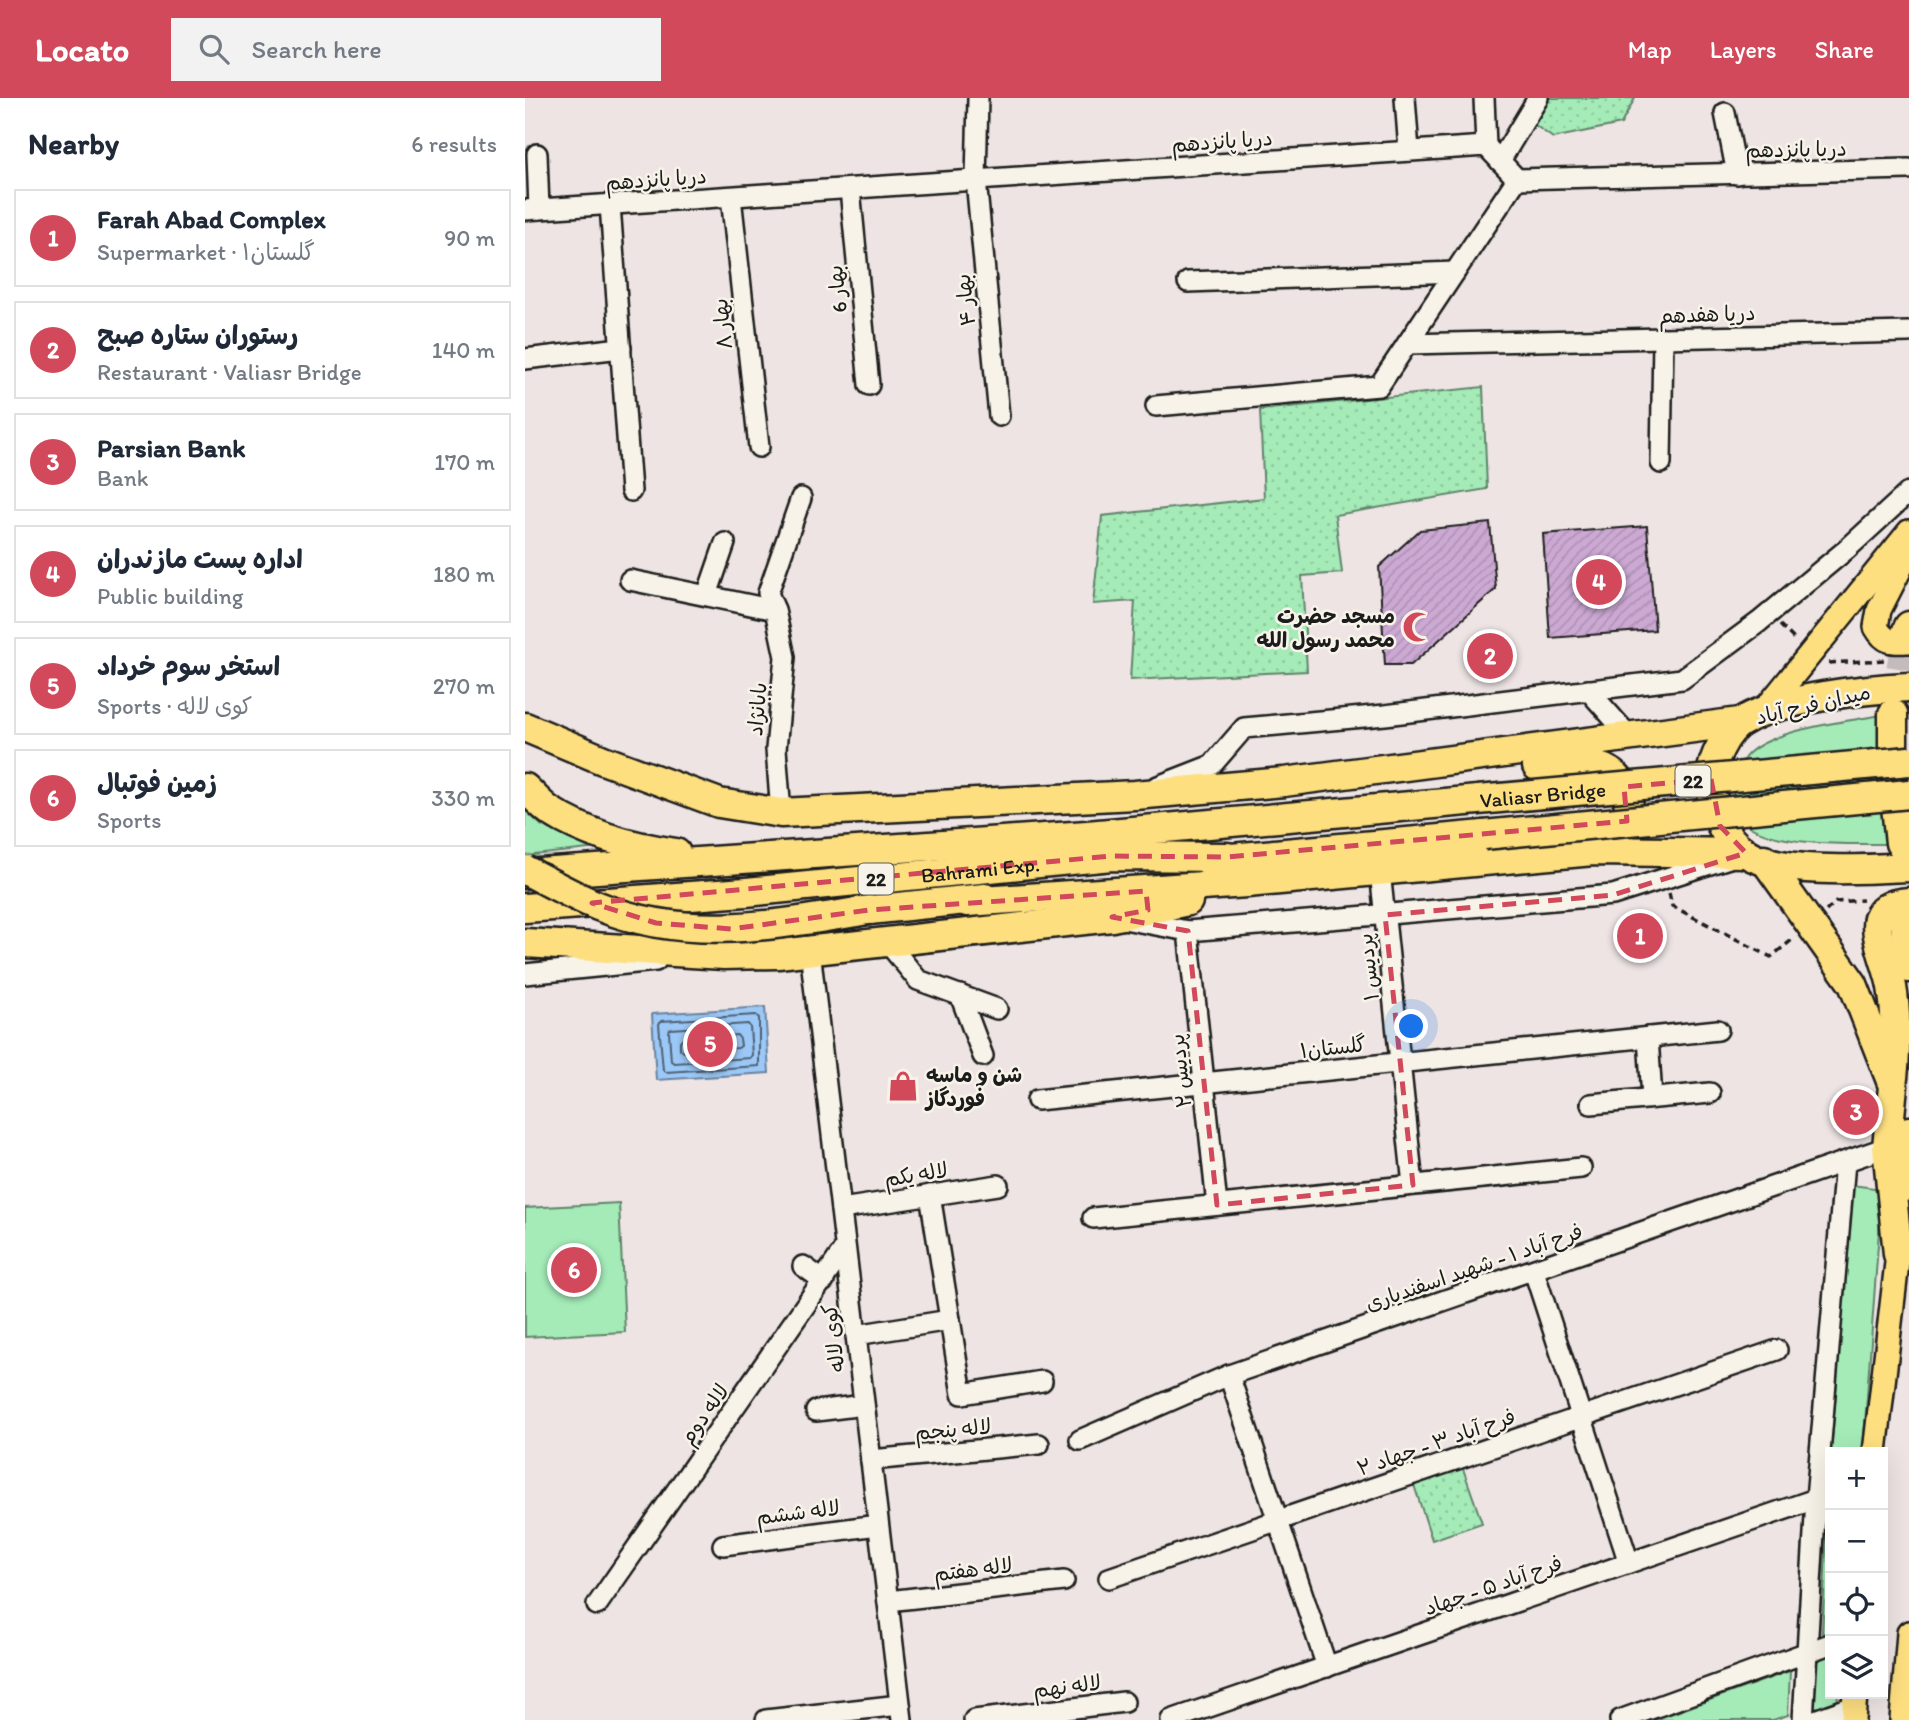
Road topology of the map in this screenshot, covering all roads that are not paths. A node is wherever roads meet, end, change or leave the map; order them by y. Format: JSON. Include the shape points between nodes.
{"nodes":[{"id":1,"x":978,"y":98,"type":"edge"},
{"id":2,"x":1405,"y":98,"type":"edge"},
{"id":3,"x":1483,"y":98,"type":"edge"},
{"id":4,"x":1538,"y":98,"type":"edge"},
{"id":5,"x":1725,"y":113,"type":"dead end"},
{"id":6,"x":1486,"y":146,"type":"junction"},
{"id":7,"x":1409,"y":151,"type":"junction"},
{"id":8,"x":537,"y":153,"type":"dead end"},
{"id":9,"x":1500,"y":161,"type":"junction"},
{"id":10,"x":1909,"y":169,"type":"edge"},
{"id":11,"x":1737,"y":174,"type":"junction"},
{"id":12,"x":1517,"y":179,"type":"junction"},
{"id":13,"x":976,"y":180,"type":"junction"},
{"id":14,"x":850,"y":189,"type":"junction"},
{"id":15,"x":731,"y":197,"type":"junction"},
{"id":16,"x":610,"y":205,"type":"junction"},
{"id":17,"x":532,"y":210,"type":"edge"},
{"id":18,"x":1455,"y":272,"type":"junction"},
{"id":19,"x":1188,"y":282,"type":"dead end"},
{"id":20,"x":1909,"y":332,"type":"edge"},
{"id":21,"x":1663,"y":338,"type":"junction"},
{"id":22,"x":1407,"y":344,"type":"junction"},
{"id":23,"x":621,"y":348,"type":"junction"},
{"id":24,"x":525,"y":359,"type":"edge"},
{"id":25,"x":869,"y":385,"type":"dead end"},
{"id":26,"x":1156,"y":406,"type":"dead end"},
{"id":27,"x":999,"y":416,"type":"dead end"},
{"id":28,"x":759,"y":447,"type":"dead end"},
{"id":29,"x":1661,"y":463,"type":"dead end"},
{"id":30,"x":631,"y":491,"type":"dead end"},
{"id":31,"x":1909,"y":492,"type":"edge"},
{"id":32,"x":801,"y":498,"type":"dead end"},
{"id":33,"x":1909,"y":532,"type":"edge"},
{"id":34,"x":725,"y":543,"type":"dead end"},
{"id":35,"x":1909,"y":551,"type":"edge"},
{"id":36,"x":630,"y":580,"type":"dead end"},
{"id":37,"x":708,"y":595,"type":"junction"},
{"id":38,"x":775,"y":610,"type":"junction"},
{"id":39,"x":1908,"y":633,"type":"edge"},
{"id":40,"x":1909,"y":687,"type":"edge"},
{"id":41,"x":1588,"y":691,"type":"junction"},
{"id":42,"x":1893,"y":714,"type":"tunnel mouth"},
{"id":43,"x":1752,"y":716,"type":"junction"},
{"id":44,"x":525,"y":727,"type":"edge"},
{"id":45,"x":1629,"y":736,"type":"junction"},
{"id":46,"x":1909,"y":761,"type":"edge"},
{"id":47,"x":1284,"y":782,"type":"junction"},
{"id":48,"x":525,"y":788,"type":"edge"},
{"id":49,"x":1909,"y":794,"type":"edge"},
{"id":50,"x":1135,"y":795,"type":"junction"},
{"id":51,"x":781,"y":813,"type":"junction"},
{"id":52,"x":1175,"y":827,"type":"joint"},
{"id":53,"x":859,"y":849,"type":"junction"},
{"id":54,"x":1593,"y":851,"type":"junction"},
{"id":55,"x":1905,"y":855,"type":"edge"},
{"id":56,"x":1755,"y":856,"type":"junction"},
{"id":57,"x":1227,"y":857,"type":"junction"},
{"id":58,"x":724,"y":860,"type":"junction"},
{"id":59,"x":1380,"y":871,"type":"junction"},
{"id":60,"x":525,"y":872,"type":"edge"},
{"id":61,"x":1247,"y":883,"type":"junction"},
{"id":62,"x":967,"y":902,"type":"junction"},
{"id":63,"x":1907,"y":907,"type":"edge"},
{"id":64,"x":525,"y":908,"type":"edge"},
{"id":65,"x":1385,"y":915,"type":"junction"},
{"id":66,"x":1112,"y":917,"type":"junction"},
{"id":67,"x":1188,"y":931,"type":"junction"},
{"id":68,"x":525,"y":943,"type":"edge"},
{"id":69,"x":888,"y":943,"type":"junction"},
{"id":70,"x":810,"y":951,"type":"junction"},
{"id":71,"x":724,"y":955,"type":"junction"},
{"id":72,"x":1909,"y":968,"type":"edge"},
{"id":73,"x":525,"y":974,"type":"edge"},
{"id":74,"x":960,"y":995,"type":"junction"},
{"id":75,"x":997,"y":1009,"type":"dead end"},
{"id":76,"x":1718,"y":1030,"type":"dead end"},
{"id":77,"x":1648,"y":1037,"type":"junction"},
{"id":78,"x":983,"y":1056,"type":"dead end"},
{"id":79,"x":1400,"y":1063,"type":"junction"},
{"id":80,"x":1204,"y":1083,"type":"junction"},
{"id":81,"x":1893,"y":1086,"type":"junction"},
{"id":82,"x":1710,"y":1093,"type":"dead end"},
{"id":83,"x":1652,"y":1098,"type":"junction"},
{"id":84,"x":1037,"y":1100,"type":"dead end"},
{"id":85,"x":1591,"y":1104,"type":"dead end"},
{"id":86,"x":1898,"y":1139,"type":"edge"},
{"id":87,"x":1845,"y":1162,"type":"junction"},
{"id":88,"x":1581,"y":1168,"type":"dead end"},
{"id":89,"x":998,"y":1185,"type":"dead end"},
{"id":90,"x":1413,"y":1185,"type":"junction"},
{"id":91,"x":930,"y":1195,"type":"junction"},
{"id":92,"x":1217,"y":1205,"type":"junction"},
{"id":93,"x":841,"y":1209,"type":"junction"},
{"id":94,"x":1093,"y":1218,"type":"dead end"},
{"id":95,"x":845,"y":1248,"type":"junction"},
{"id":96,"x":1898,"y":1254,"type":"joint"},
{"id":97,"x":803,"y":1266,"type":"dead end"},
{"id":98,"x":1534,"y":1271,"type":"junction"},
{"id":99,"x":824,"y":1281,"type":"junction"},
{"id":100,"x":950,"y":1320,"type":"junction"},
{"id":101,"x":856,"y":1335,"type":"junction"},
{"id":102,"x":1777,"y":1350,"type":"dead end"},
{"id":103,"x":1230,"y":1375,"type":"junction"},
{"id":104,"x":1042,"y":1381,"type":"dead end"},
{"id":105,"x":864,"y":1405,"type":"junction"},
{"id":106,"x":816,"y":1411,"type":"dead end"},
{"id":107,"x":1581,"y":1417,"type":"junction"},
{"id":108,"x":1080,"y":1440,"type":"dead end"},
{"id":109,"x":1039,"y":1444,"type":"dead end"},
{"id":110,"x":1876,"y":1447,"type":"edge"},
{"id":111,"x":871,"y":1460,"type":"junction"},
{"id":112,"x":1823,"y":1497,"type":"edge"},
{"id":113,"x":1278,"y":1520,"type":"junction"},
{"id":114,"x":878,"y":1525,"type":"junction"},
{"id":115,"x":723,"y":1545,"type":"dead end"},
{"id":116,"x":1629,"y":1563,"type":"junction"},
{"id":117,"x":1109,"y":1578,"type":"dead end"},
{"id":118,"x":1064,"y":1581,"type":"dead end"},
{"id":119,"x":888,"y":1601,"type":"junction"},
{"id":120,"x":597,"y":1605,"type":"dead end"},
{"id":121,"x":1909,"y":1633,"type":"edge"},
{"id":122,"x":1825,"y":1646,"type":"edge"},
{"id":123,"x":1807,"y":1653,"type":"junction"},
{"id":124,"x":1327,"y":1667,"type":"junction"},
{"id":125,"x":1124,"y":1702,"type":"dead end"},
{"id":126,"x":1854,"y":1707,"type":"edge"},
{"id":127,"x":901,"y":1713,"type":"edge"},
{"id":128,"x":766,"y":1720,"type":"edge"},
{"id":129,"x":974,"y":1720,"type":"edge"},
{"id":130,"x":1171,"y":1720,"type":"edge"},
{"id":131,"x":1620,"y":1720,"type":"edge"},
{"id":132,"x":1803,"y":1720,"type":"edge"},
{"id":133,"x":1815,"y":1720,"type":"edge"},
{"id":134,"x":1902,"y":1720,"type":"edge"}],
"edges":[{"from":1,"to":13,"type":"street","name":"بهار ۴"},
{"from":2,"to":7,"type":"street"},
{"from":3,"to":6,"type":"street"},
{"from":4,"to":9,"type":"street"},
{"from":5,"to":11,"type":"street"},
{"from":6,"to":7,"type":"street","name":"دریا پانزدهم"},
{"from":6,"to":9,"type":"street"},
{"from":7,"to":13,"type":"street","name":"دریا پانزدهم"},
{"from":8,"to":17,"type":"street"},
{"from":9,"to":12,"type":"street"},
{"from":10,"to":11,"type":"street","name":"دریا پانزدهم"},
{"from":11,"to":12,"type":"street","name":"دریا پانزدهم"},
{"from":12,"to":18,"type":"street"},
{"from":13,"to":14,"type":"street","name":"دریا پانزدهم"},
{"from":13,"to":27,"type":"street","name":"بهار ۴"},
{"from":14,"to":15,"type":"street","name":"دریا پانزدهم"},
{"from":14,"to":25,"type":"street","name":"بهار 6"},
{"from":15,"to":16,"type":"street","name":"دریا پانزدهم"},
{"from":15,"to":28,"type":"street","name":"بهار ۸"},
{"from":16,"to":17,"type":"street","name":"دریا پانزدهم"},
{"from":16,"to":23,"type":"street"},
{"from":18,"to":19,"type":"street"},
{"from":18,"to":22,"type":"street"},
{"from":20,"to":21,"type":"street","name":"دریا هفدهم"},
{"from":21,"to":22,"type":"street","name":"دریا هفدهم"},
{"from":21,"to":29,"type":"street"},
{"from":22,"to":26,"type":"street","via":[[1379,386]]},
{"from":23,"to":24,"type":"street"},
{"from":23,"to":30,"type":"street"},
{"from":31,"to":41,"type":"street","via":[[1769,614],[1682,679]]},
{"from":32,"to":38,"type":"street","name":"بابانژاد","via":[[768,593]]},
{"from":33,"to":43,"type":"main road","via":[[1809,655]]},
{"from":34,"to":37,"type":"street"},
{"from":35,"to":39,"type":"main road","via":[[1879,610],[1876,627],[1882,637],[1893,642]]},
{"from":36,"to":37,"type":"street"},
{"from":37,"to":38,"type":"street"},
{"from":38,"to":51,"type":"street","name":"بابانژاد","via":[[785,657],[776,748]]},
{"from":40,"to":43,"type":"highway","name":"میدان فرح آباد","via":[[1853,692]]},
{"from":41,"to":45,"type":"street"},
{"from":41,"to":50,"type":"street","via":[[1244,727],[1212,765]]},
{"from":42,"to":55,"type":"highway","via":[[1893,779]]},
{"from":43,"to":45,"type":"highway"},
{"from":43,"to":56,"type":"highway","name":"میدان فرح آباد","via":[[1721,746],[1711,765],[1711,795],[1720,826]]},
{"from":44,"to":51,"type":"highway","via":[[719,803]]},
{"from":45,"to":47,"type":"highway"},
{"from":46,"to":52,"type":"highway","name":"Valiasr Bridge","number":"22","bridge":true},
{"from":47,"to":50,"type":"highway"},
{"from":47,"to":54,"type":"highway","via":[[1584,762],[1615,774],[1626,789],[1630,807],[1621,833]]},
{"from":48,"to":58,"type":"highway","via":[[548,810],[581,828],[655,850]]},
{"from":49,"to":57,"type":"highway","name":"Valiasr Bridge","number":"22","bridge":true},
{"from":50,"to":51,"type":"highway"},
{"from":50,"to":53,"type":"highway"},
{"from":52,"to":53,"type":"highway","name":"Bahrami Exp.","number":"22"},
{"from":53,"to":58,"type":"highway","name":"Bahrami Exp.","number":"22"},
{"from":54,"to":56,"type":"highway"},
{"from":54,"to":59,"type":"highway"},
{"from":55,"to":56,"type":"highway","via":[[1815,869]]},
{"from":56,"to":65,"type":"street","via":[[1613,895]]},
{"from":56,"to":81,"type":"highway","name":"میدان فرح آباد","via":[[1853,984]]},
{"from":57,"to":62,"type":"highway"},
{"from":57,"to":64,"type":"highway","name":"Bahrami Exp.","number":"22","via":[[1112,856],[746,892]]},
{"from":58,"to":60,"type":"highway","name":"Bahrami Exp.","number":"22"},
{"from":59,"to":61,"type":"highway"},
{"from":59,"to":65,"type":"street","name":"پردیس ۱"},
{"from":60,"to":62,"type":"highway","bridge":true,"via":[[599,906],[696,929],[773,925],[869,910]]},
{"from":61,"to":62,"type":"highway"},
{"from":61,"to":66,"type":"highway","via":[[1171,906]]},
{"from":63,"to":72,"type":"highway"},
{"from":63,"to":81,"type":"highway","via":[[1895,903],[1886,908],[1877,927],[1892,988]]},
{"from":65,"to":67,"type":"street"},
{"from":65,"to":79,"type":"street","name":"پردیس ۱"},
{"from":66,"to":67,"type":"street"},
{"from":66,"to":69,"type":"highway"},
{"from":67,"to":80,"type":"street","name":"پردیس ۲"},
{"from":68,"to":71,"type":"highway"},
{"from":69,"to":70,"type":"highway"},
{"from":69,"to":74,"type":"street","via":[[918,980]]},
{"from":70,"to":71,"type":"highway"},
{"from":70,"to":93,"type":"street","name":"کوی لاله"},
{"from":71,"to":73,"type":"street"},
{"from":74,"to":75,"type":"street"},
{"from":74,"to":78,"type":"street"},
{"from":76,"to":77,"type":"street","name":"گلستان۱"},
{"from":77,"to":79,"type":"street","name":"گلستان۱"},
{"from":77,"to":83,"type":"street"},
{"from":79,"to":80,"type":"street","name":"گلستان۱"},
{"from":79,"to":90,"type":"street","name":"پردیس ۱"},
{"from":80,"to":84,"type":"street","name":"گلستان۱"},
{"from":80,"to":92,"type":"street","name":"پردیس ۲"},
{"from":81,"to":86,"type":"highway"},
{"from":82,"to":83,"type":"street"},
{"from":83,"to":85,"type":"street"},
{"from":86,"to":87,"type":"street","name":"فرح آباد ۱ - شهید اسفندیاری"},
{"from":86,"to":96,"type":"highway"},
{"from":87,"to":98,"type":"street","name":"فرح آباد ۱ - شهید اسفندیاری"},
{"from":87,"to":112,"type":"street"},
{"from":88,"to":90,"type":"street"},
{"from":89,"to":91,"type":"street","name":"لاله یکم"},
{"from":90,"to":92,"type":"street"},
{"from":91,"to":93,"type":"street","name":"لاله یکم"},
{"from":91,"to":100,"type":"street"},
{"from":92,"to":94,"type":"street"},
{"from":93,"to":95,"type":"street","name":"کوی لاله"},
{"from":95,"to":99,"type":"street","name":"لاله دوم"},
{"from":95,"to":101,"type":"street","name":"کوی لاله"},
{"from":96,"to":110,"type":"main road"},
{"from":97,"to":99,"type":"street"},
{"from":98,"to":103,"type":"street","name":"فرح آباد ۱ - شهید اسفندیاری"},
{"from":98,"to":107,"type":"street"},
{"from":99,"to":120,"type":"street","name":"لاله دوم"},
{"from":100,"to":101,"type":"street"},
{"from":100,"to":104,"type":"street","via":[[962,1394]]},
{"from":101,"to":105,"type":"street","name":"کوی لاله"},
{"from":102,"to":107,"type":"street","name":"فرح آباد ۳ - جهاد ۲"},
{"from":103,"to":108,"type":"street","name":"فرح آباد ۱ - شهید اسفندیاری"},
{"from":103,"to":113,"type":"street"},
{"from":105,"to":106,"type":"street"},
{"from":105,"to":111,"type":"street","name":"کوی لاله"},
{"from":107,"to":113,"type":"street","name":"فرح آباد ۳ - جهاد ۲"},
{"from":107,"to":116,"type":"street"},
{"from":109,"to":111,"type":"street","name":"لاله پنجم"},
{"from":111,"to":114,"type":"street","name":"کوی لاله"},
{"from":112,"to":116,"type":"street","name":"فرح آباد ۵ - جهاد"},
{"from":112,"to":123,"type":"street"},
{"from":113,"to":117,"type":"street","name":"فرح آباد ۳ - جهاد ۲"},
{"from":113,"to":124,"type":"street"},
{"from":114,"to":115,"type":"street","name":"لاله ششم"},
{"from":114,"to":119,"type":"street","name":"کوی لاله"},
{"from":116,"to":124,"type":"street","name":"فرح آباد ۵ - جهاد"},
{"from":118,"to":119,"type":"street","name":"لاله هفتم"},
{"from":119,"to":127,"type":"street","name":"کوی لاله"},
{"from":121,"to":134,"type":"main road"},
{"from":122,"to":123,"type":"street"},
{"from":123,"to":131,"type":"street"},
{"from":123,"to":132,"type":"street"},
{"from":124,"to":130,"type":"street","name":"فرح آباد ۵ - جهاد"},
{"from":125,"to":129,"type":"street","name":"لاله نهم"},
{"from":126,"to":133,"type":"street"},
{"from":127,"to":128,"type":"street"}]}
